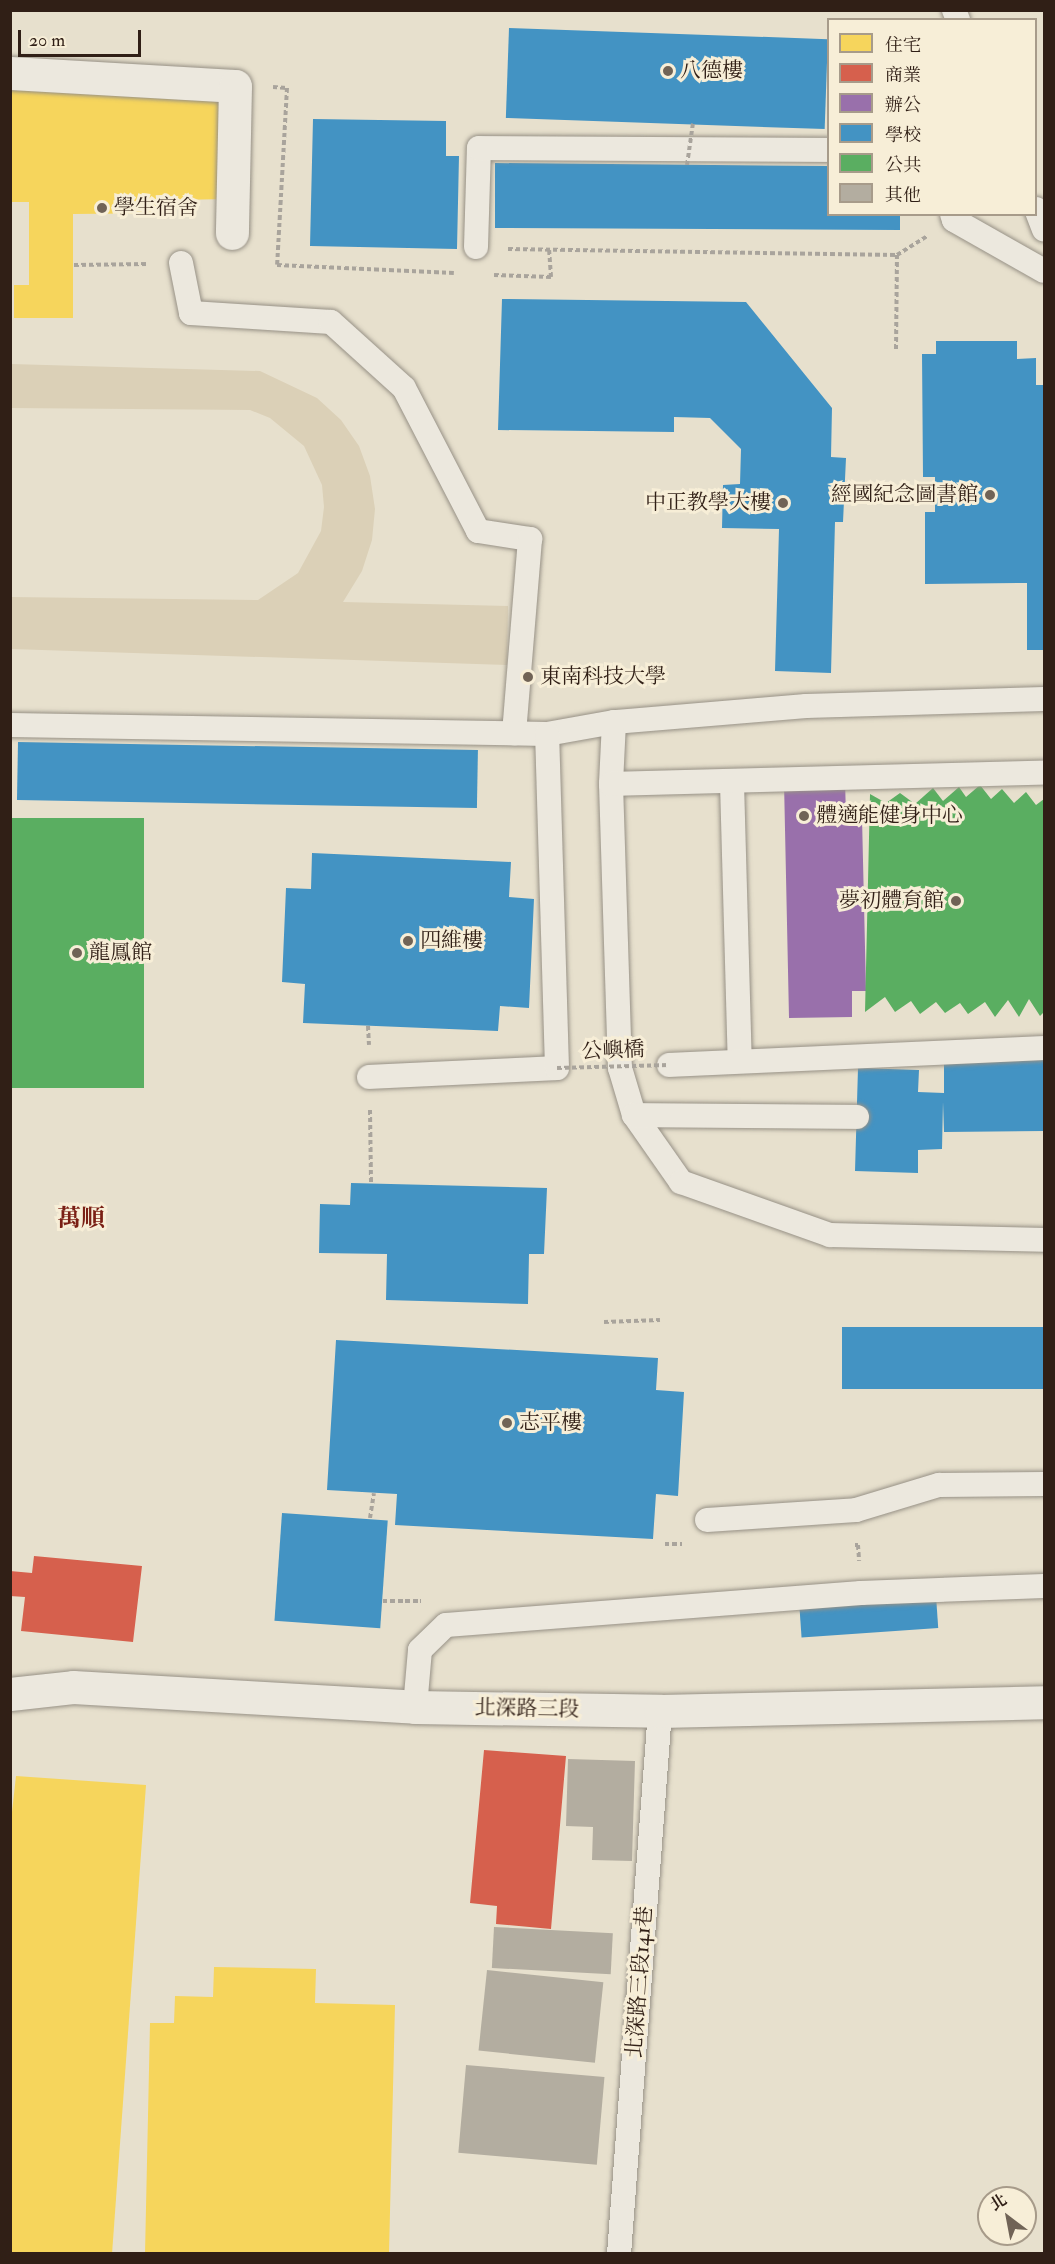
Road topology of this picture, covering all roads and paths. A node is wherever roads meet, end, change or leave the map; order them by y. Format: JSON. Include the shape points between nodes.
{"nodes":[{"id":1,"x":10,"y":73,"type":"edge"},
{"id":2,"x":287,"y":88,"type":"dead end"},
{"id":3,"x":693,"y":123,"type":"dead end"},
{"id":4,"x":827,"y":150,"type":"edge"},
{"id":5,"x":687,"y":165,"type":"dead end"},
{"id":6,"x":1037,"y":213,"type":"edge"},
{"id":7,"x":953,"y":217,"type":"edge"},
{"id":8,"x":1044,"y":230,"type":"edge"},
{"id":9,"x":232,"y":233,"type":"dead end"},
{"id":10,"x":476,"y":247,"type":"joint"},
{"id":11,"x":549,"y":250,"type":"junction"},
{"id":12,"x":897,"y":255,"type":"junction"},
{"id":13,"x":181,"y":263,"type":"joint"},
{"id":14,"x":74,"y":265,"type":"dead end"},
{"id":15,"x":1044,"y":271,"type":"edge"},
{"id":16,"x":462,"y":273,"type":"dead end"},
{"id":17,"x":485,"y":274,"type":"dead end"},
{"id":18,"x":896,"y":349,"type":"dead end"},
{"id":19,"x":1044,"y":699,"type":"edge"},
{"id":20,"x":614,"y":722,"type":"junction"},
{"id":21,"x":10,"y":725,"type":"edge"},
{"id":22,"x":514,"y":733,"type":"junction"},
{"id":23,"x":547,"y":734,"type":"junction"},
{"id":24,"x":1044,"y":773,"type":"edge"},
{"id":25,"x":611,"y":783,"type":"junction"},
{"id":26,"x":732,"y":783,"type":"junction"},
{"id":27,"x":1044,"y":1048,"type":"edge"},
{"id":28,"x":740,"y":1061,"type":"junction"},
{"id":29,"x":669,"y":1065,"type":"joint"},
{"id":30,"x":557,"y":1068,"type":"junction"},
{"id":31,"x":369,"y":1077,"type":"dead end"},
{"id":32,"x":634,"y":1115,"type":"junction"},
{"id":33,"x":857,"y":1117,"type":"dead end"},
{"id":34,"x":1044,"y":1240,"type":"edge"},
{"id":35,"x":660,"y":1320,"type":"dead end"},
{"id":36,"x":604,"y":1322,"type":"dead end"},
{"id":37,"x":1044,"y":1484,"type":"edge"},
{"id":38,"x":374,"y":1493,"type":"dead end"},
{"id":39,"x":370,"y":1518,"type":"dead end"},
{"id":40,"x":707,"y":1520,"type":"dead end"},
{"id":41,"x":1044,"y":1586,"type":"edge"},
{"id":42,"x":10,"y":1694,"type":"edge"},
{"id":43,"x":1044,"y":1702,"type":"edge"},
{"id":44,"x":415,"y":1707,"type":"junction"},
{"id":45,"x":660,"y":1711,"type":"junction"},
{"id":46,"x":620,"y":2253,"type":"edge"}],
"edges":[{"from":1,"to":9,"type":"main road","via":[[235,86]]},
{"from":2,"to":16,"type":"path","via":[[277,265]]},
{"from":3,"to":5,"type":"path","bridge":true},
{"from":4,"to":10,"type":"lane","via":[[479,147]]},
{"from":6,"to":8,"type":"lane"},
{"from":7,"to":12,"type":"path"},
{"from":7,"to":15,"type":"lane"},
{"from":10,"to":11,"type":"path"},
{"from":11,"to":12,"type":"path"},
{"from":11,"to":17,"type":"path","via":[[551,277]]},
{"from":12,"to":18,"type":"path"},
{"from":13,"to":14,"type":"path"},
{"from":13,"to":22,"type":"lane","via":[[191,313],[331,322],[404,388],[478,531],[530,539]]},
{"from":19,"to":20,"type":"lane","via":[[806,706]]},
{"from":20,"to":23,"type":"lane"},
{"from":20,"to":25,"type":"lane"},
{"from":21,"to":22,"type":"lane"},
{"from":22,"to":23,"type":"lane"},
{"from":23,"to":30,"type":"lane"},
{"from":24,"to":26,"type":"lane"},
{"from":25,"to":26,"type":"lane"},
{"from":25,"to":32,"type":"lane","via":[[620,1068]]},
{"from":26,"to":28,"type":"lane"},
{"from":27,"to":28,"type":"lane"},
{"from":28,"to":29,"type":"lane"},
{"from":29,"to":30,"type":"path","name":"公嶼橋","bridge":true},
{"from":30,"to":31,"type":"lane"},
{"from":32,"to":33,"type":"lane"},
{"from":32,"to":34,"type":"lane","via":[[681,1182],[830,1235]]},
{"from":35,"to":36,"type":"path"},
{"from":37,"to":40,"type":"lane","via":[[939,1485],[856,1510]]},
{"from":38,"to":39,"type":"path"},
{"from":41,"to":44,"type":"lane","via":[[861,1593],[446,1624],[420,1650]]},
{"from":42,"to":44,"type":"main road","name":"北深路三段","via":[[73,1687]]},
{"from":43,"to":45,"type":"main road","name":"北深路三段"},
{"from":44,"to":45,"type":"main road","name":"北深路三段"},
{"from":45,"to":46,"type":"lane","name":"北深路三段141巷"}]}
